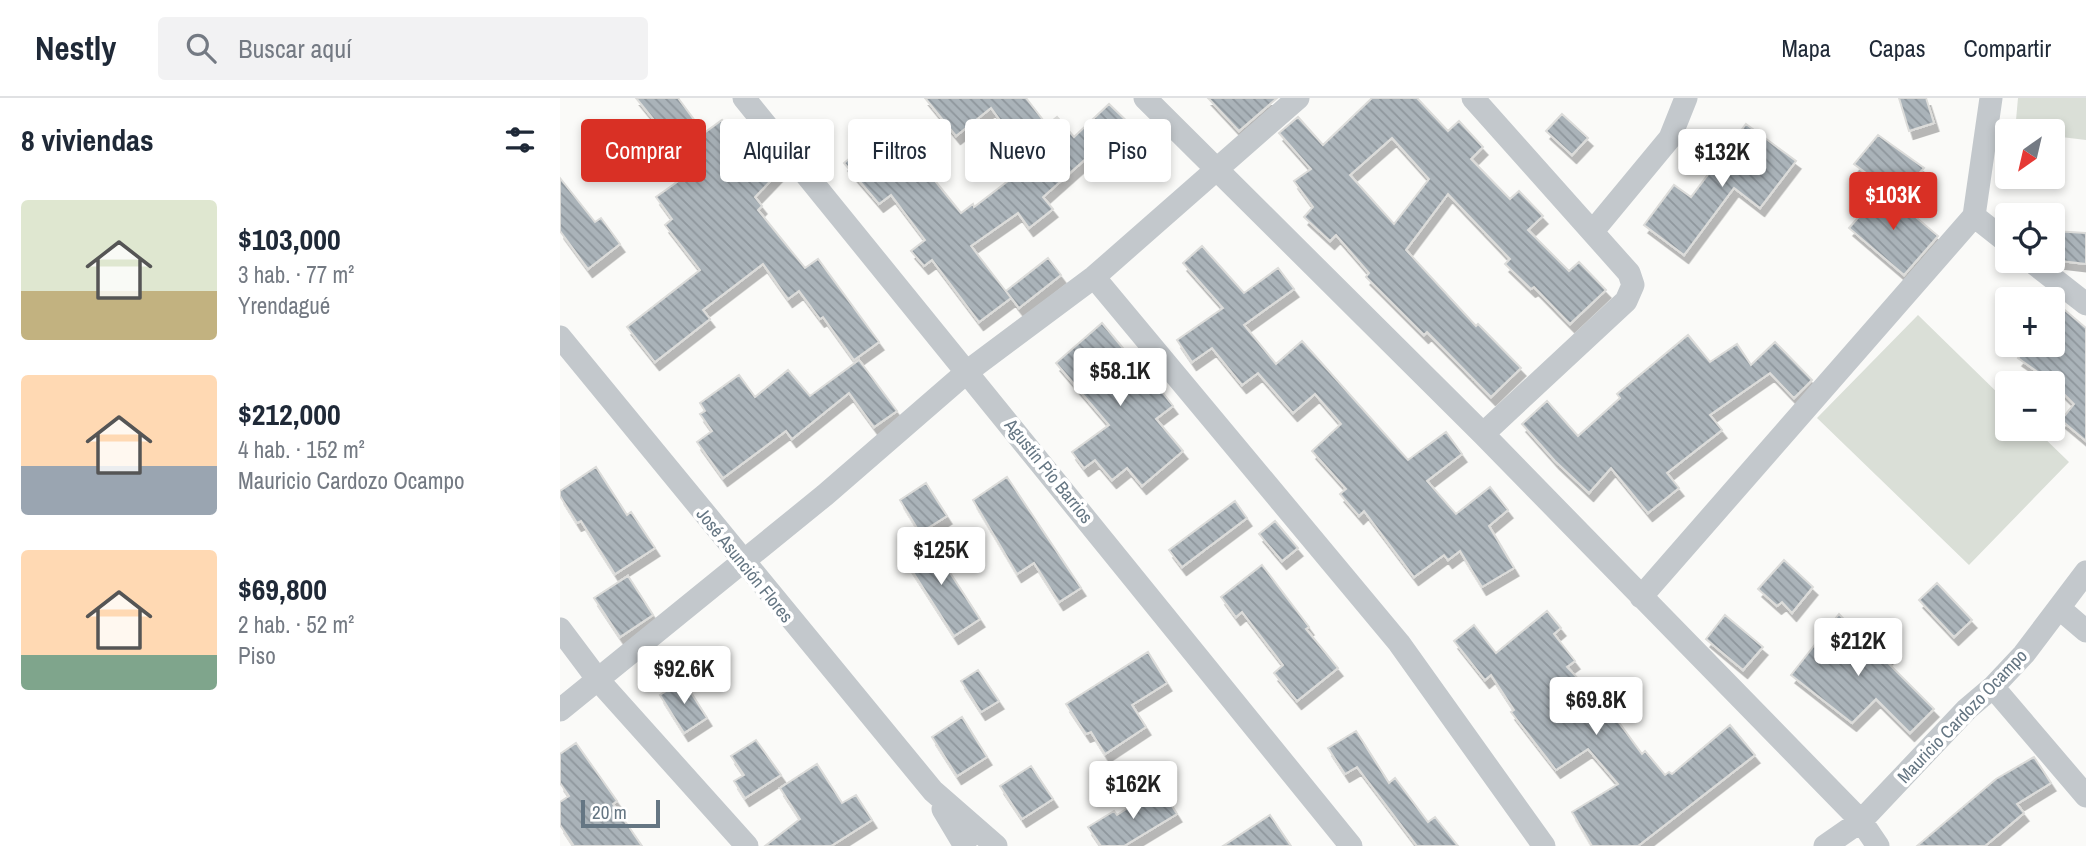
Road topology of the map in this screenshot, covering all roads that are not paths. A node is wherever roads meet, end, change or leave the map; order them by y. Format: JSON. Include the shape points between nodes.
{"nodes":[{"id":1,"x":744,"y":98,"type":"edge"},
{"id":2,"x":1145,"y":98,"type":"edge"},
{"id":3,"x":1298,"y":98,"type":"edge"},
{"id":4,"x":1474,"y":98,"type":"edge"},
{"id":5,"x":1686,"y":98,"type":"edge"},
{"id":6,"x":1991,"y":98,"type":"edge"},
{"id":7,"x":1217,"y":172,"type":"junction"},
{"id":8,"x":1974,"y":216,"type":"junction"},
{"id":9,"x":1593,"y":232,"type":"junction"},
{"id":10,"x":1995,"y":233,"type":"edge"},
{"id":11,"x":2046,"y":273,"type":"edge"},
{"id":12,"x":1094,"y":277,"type":"junction"},
{"id":13,"x":2086,"y":304,"type":"edge"},
{"id":14,"x":560,"y":337,"type":"edge"},
{"id":15,"x":968,"y":371,"type":"junction"},
{"id":16,"x":1483,"y":434,"type":"junction"},
{"id":17,"x":741,"y":561,"type":"junction"},
{"id":18,"x":2086,"y":572,"type":"edge"},
{"id":19,"x":1641,"y":597,"type":"junction"},
{"id":20,"x":2059,"y":608,"type":"junction"},
{"id":21,"x":560,"y":629,"type":"edge"},
{"id":22,"x":2086,"y":631,"type":"edge"},
{"id":23,"x":599,"y":681,"type":"junction"},
{"id":24,"x":1993,"y":687,"type":"junction"},
{"id":25,"x":560,"y":710,"type":"edge"},
{"id":26,"x":933,"y":791,"type":"junction"},
{"id":27,"x":2086,"y":796,"type":"edge"},
{"id":28,"x":1861,"y":821,"type":"junction"},
{"id":29,"x":747,"y":846,"type":"edge"},
{"id":30,"x":965,"y":846,"type":"edge"},
{"id":31,"x":996,"y":846,"type":"edge"},
{"id":32,"x":1351,"y":846,"type":"edge"},
{"id":33,"x":1544,"y":846,"type":"edge"},
{"id":34,"x":1825,"y":846,"type":"edge"},
{"id":35,"x":1878,"y":846,"type":"edge"}],
"edges":[{"from":1,"to":15,"type":"street","name":"Agustín Pío Barrios"},
{"from":2,"to":7,"type":"street"},
{"from":3,"to":7,"type":"street"},
{"from":4,"to":9,"type":"street"},
{"from":5,"to":9,"type":"street","via":[[1670,138]]},
{"from":6,"to":8,"type":"street"},
{"from":7,"to":12,"type":"street"},
{"from":7,"to":16,"type":"street"},
{"from":8,"to":10,"type":"street"},
{"from":8,"to":19,"type":"street"},
{"from":9,"to":16,"type":"street","via":[[1629,273],[1633,285],[1626,301]]},
{"from":11,"to":13,"type":"street"},
{"from":12,"to":15,"type":"street"},
{"from":12,"to":33,"type":"street","via":[[1399,643]]},
{"from":14,"to":17,"type":"street","name":"José Asunción Flores"},
{"from":15,"to":17,"type":"street"},
{"from":15,"to":32,"type":"street","name":"Agustín Pío Barrios"},
{"from":16,"to":19,"type":"street"},
{"from":17,"to":23,"type":"street"},
{"from":17,"to":26,"type":"street","name":"José Asunción Flores"},
{"from":18,"to":20,"type":"street","name":"Mauricio Cardozo Ocampo"},
{"from":19,"to":28,"type":"street"},
{"from":20,"to":22,"type":"street"},
{"from":20,"to":24,"type":"street","name":"Mauricio Cardozo Ocampo"},
{"from":21,"to":23,"type":"street"},
{"from":23,"to":25,"type":"street"},
{"from":23,"to":29,"type":"street"},
{"from":24,"to":27,"type":"street"},
{"from":24,"to":28,"type":"street","name":"Mauricio Cardozo Ocampo"},
{"from":26,"to":30,"type":"street","name":"José Asunción Flores"},
{"from":26,"to":31,"type":"street","name":"José Asunción Flores"},
{"from":28,"to":34,"type":"street","name":"Mauricio Cardozo Ocampo"},
{"from":28,"to":35,"type":"street"}]}
